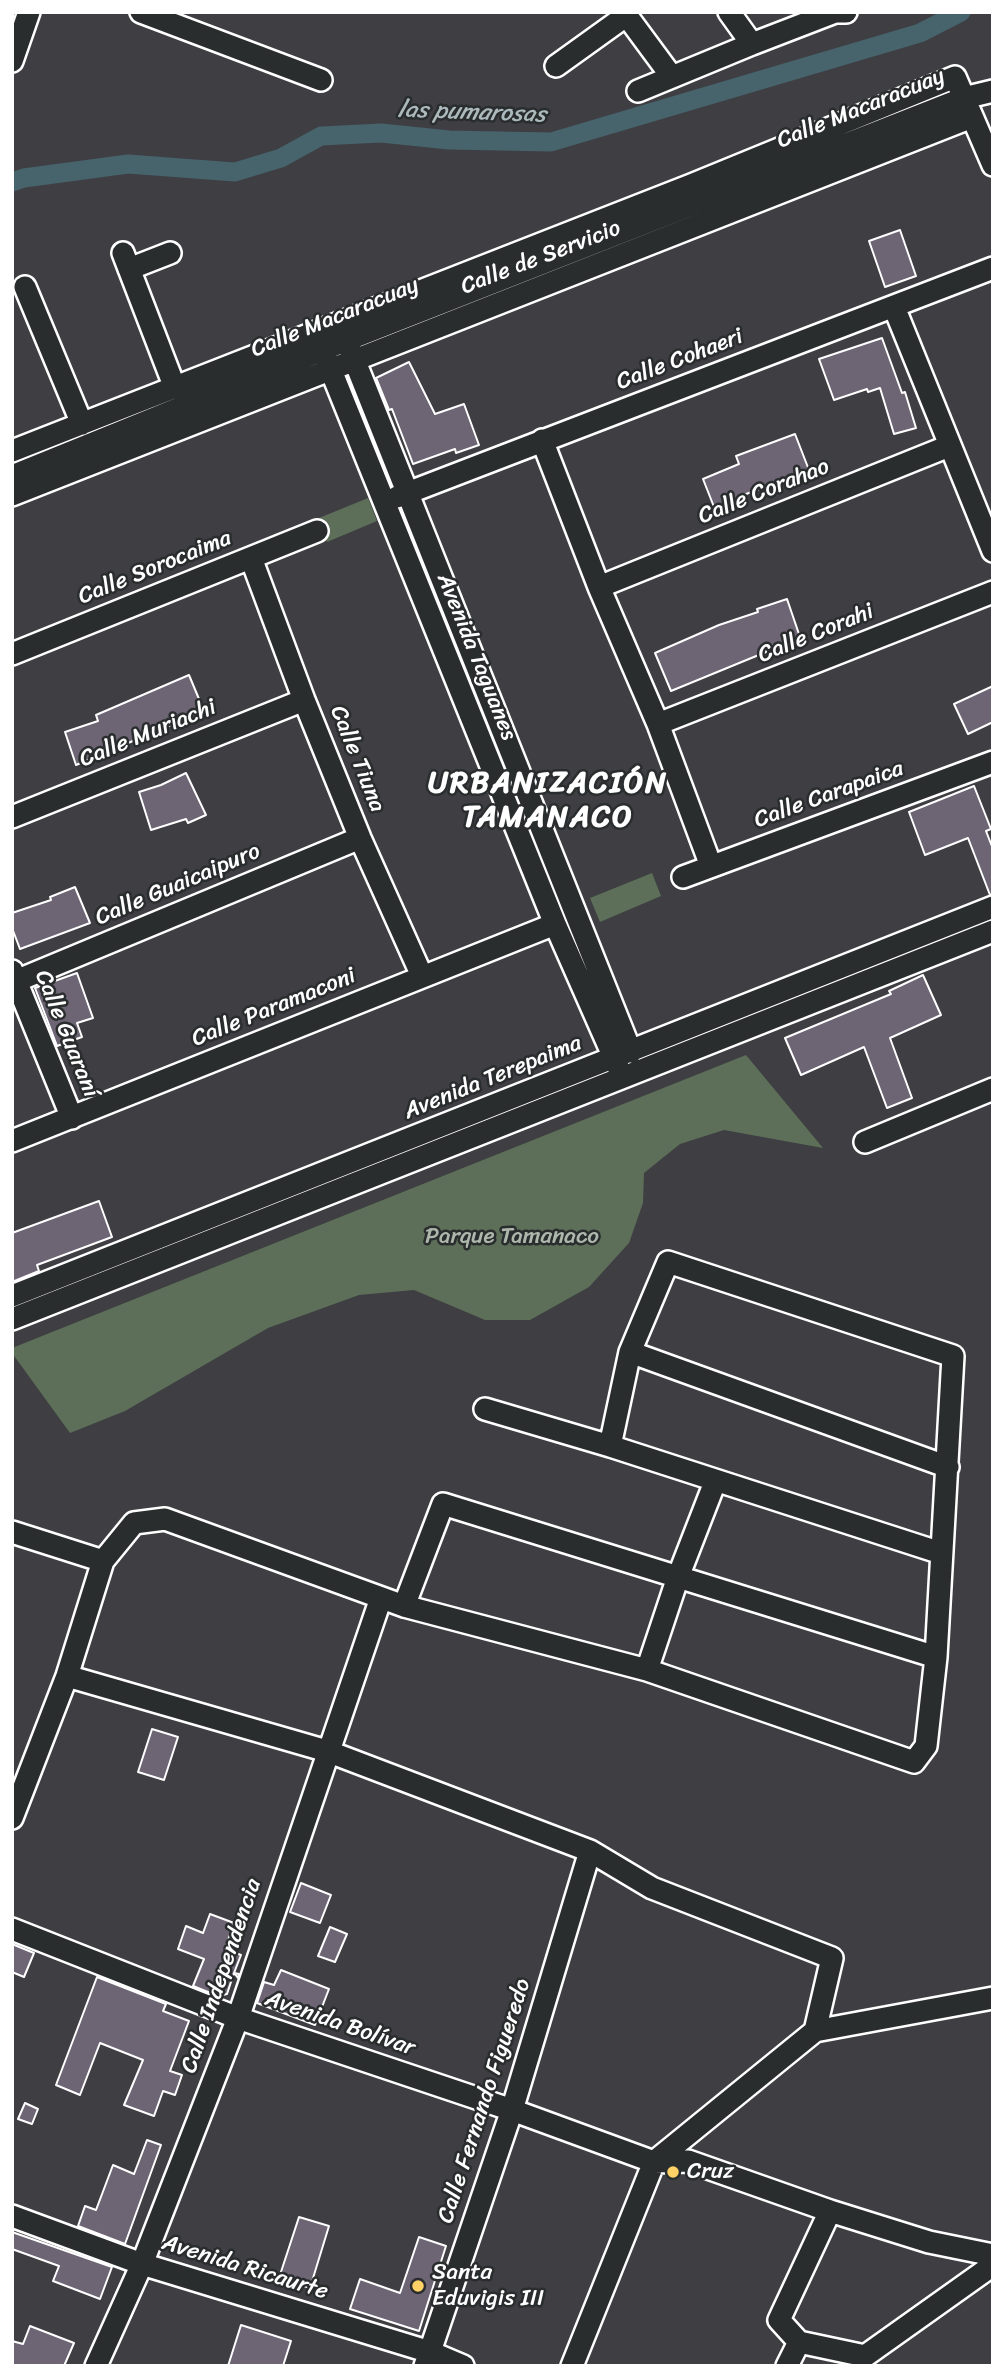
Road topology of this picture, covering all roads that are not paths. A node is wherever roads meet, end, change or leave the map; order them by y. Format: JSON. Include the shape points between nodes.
{"nodes":[{"id":1,"x":29,"y":12,"type":"edge"},
{"id":2,"x":141,"y":12,"type":"edge"},
{"id":3,"x":729,"y":12,"type":"edge"},
{"id":4,"x":835,"y":12,"type":"edge"},
{"id":5,"x":846,"y":12,"type":"edge"},
{"id":6,"x":625,"y":14,"type":"edge"},
{"id":7,"x":752,"y":44,"type":"junction"},
{"id":8,"x":12,"y":61,"type":"edge"},
{"id":9,"x":556,"y":66,"type":"dead end"},
{"id":10,"x":672,"y":77,"type":"junction"},
{"id":11,"x":321,"y":79,"type":"dead end"},
{"id":12,"x":638,"y":91,"type":"dead end"},
{"id":13,"x":993,"y":91,"type":"edge"},
{"id":14,"x":968,"y":108,"type":"junction"},
{"id":15,"x":993,"y":165,"type":"edge"},
{"id":16,"x":170,"y":254,"type":"dead end"},
{"id":17,"x":993,"y":268,"type":"edge"},
{"id":18,"x":25,"y":287,"type":"dead end"},
{"id":19,"x":894,"y":307,"type":"junction"},
{"id":20,"x":347,"y":341,"type":"junction"},
{"id":21,"x":323,"y":351,"type":"junction"},
{"id":22,"x":175,"y":388,"type":"junction"},
{"id":23,"x":82,"y":424,"type":"junction"},
{"id":24,"x":542,"y":440,"type":"junction"},
{"id":25,"x":949,"y":446,"type":"junction"},
{"id":26,"x":12,"y":451,"type":"edge"},
{"id":27,"x":12,"y":476,"type":"edge"},
{"id":28,"x":408,"y":493,"type":"junction"},
{"id":29,"x":12,"y":495,"type":"edge"},
{"id":30,"x":385,"y":502,"type":"junction"},
{"id":31,"x":317,"y":531,"type":"dead end"},
{"id":32,"x":993,"y":551,"type":"edge"},
{"id":33,"x":251,"y":558,"type":"junction"},
{"id":34,"x":599,"y":587,"type":"junction"},
{"id":35,"x":993,"y":592,"type":"edge"},
{"id":36,"x":12,"y":654,"type":"edge"},
{"id":37,"x":304,"y":700,"type":"junction"},
{"id":38,"x":658,"y":724,"type":"junction"},
{"id":39,"x":993,"y":762,"type":"edge"},
{"id":40,"x":12,"y":817,"type":"edge"},
{"id":41,"x":360,"y":838,"type":"junction"},
{"id":42,"x":712,"y":866,"type":"junction"},
{"id":43,"x":683,"y":877,"type":"dead end"},
{"id":44,"x":993,"y":907,"type":"edge"},
{"id":45,"x":555,"y":924,"type":"junction"},
{"id":46,"x":993,"y":931,"type":"edge"},
{"id":47,"x":14,"y":976,"type":"edge"},
{"id":48,"x":422,"y":976,"type":"junction"},
{"id":49,"x":622,"y":1063,"type":"junction"},
{"id":50,"x":993,"y":1089,"type":"edge"},
{"id":51,"x":72,"y":1118,"type":"junction"},
{"id":52,"x":12,"y":1141,"type":"edge"},
{"id":53,"x":865,"y":1142,"type":"dead end"},
{"id":54,"x":12,"y":1296,"type":"edge"},
{"id":55,"x":12,"y":1319,"type":"edge"},
{"id":56,"x":630,"y":1352,"type":"junction"},
{"id":57,"x":485,"y":1409,"type":"dead end"},
{"id":58,"x":610,"y":1446,"type":"junction"},
{"id":59,"x":948,"y":1466,"type":"junction"},
{"id":60,"x":715,"y":1482,"type":"junction"},
{"id":61,"x":12,"y":1532,"type":"edge"},
{"id":62,"x":941,"y":1553,"type":"junction"},
{"id":63,"x":103,"y":1561,"type":"junction"},
{"id":64,"x":678,"y":1577,"type":"junction"},
{"id":65,"x":381,"y":1598,"type":"junction"},
{"id":66,"x":404,"y":1606,"type":"junction"},
{"id":67,"x":936,"y":1657,"type":"junction"},
{"id":68,"x":648,"y":1670,"type":"junction"},
{"id":69,"x":67,"y":1675,"type":"junction"},
{"id":70,"x":327,"y":1751,"type":"junction"},
{"id":71,"x":12,"y":1818,"type":"edge"},
{"id":72,"x":590,"y":1851,"type":"junction"},
{"id":73,"x":12,"y":1929,"type":"edge"},
{"id":74,"x":993,"y":1998,"type":"edge"},
{"id":75,"x":239,"y":2018,"type":"junction"},
{"id":76,"x":815,"y":2031,"type":"junction"},
{"id":77,"x":512,"y":2110,"type":"junction"},
{"id":78,"x":654,"y":2162,"type":"junction"},
{"id":79,"x":830,"y":2211,"type":"junction"},
{"id":80,"x":12,"y":2216,"type":"edge"},
{"id":81,"x":993,"y":2255,"type":"edge"},
{"id":82,"x":142,"y":2264,"type":"junction"},
{"id":83,"x":993,"y":2265,"type":"edge"},
{"id":84,"x":799,"y":2342,"type":"junction"},
{"id":85,"x":428,"y":2359,"type":"edge"},
{"id":86,"x":96,"y":2366,"type":"edge"},
{"id":87,"x":463,"y":2366,"type":"edge"},
{"id":88,"x":572,"y":2366,"type":"edge"},
{"id":89,"x":787,"y":2366,"type":"edge"}],
"edges":[{"from":1,"to":8,"type":"street"},
{"from":2,"to":11,"type":"street"},
{"from":3,"to":7,"type":"street"},
{"from":4,"to":5,"type":"street"},
{"from":4,"to":7,"type":"street"},
{"from":6,"to":9,"type":"street"},
{"from":6,"to":10,"type":"street"},
{"from":7,"to":10,"type":"street"},
{"from":10,"to":12,"type":"street"},
{"from":13,"to":14,"type":"street","name":"Calle de Servicio"},
{"from":14,"to":15,"type":"street"},
{"from":14,"to":20,"type":"street","name":"Calle de Servicio"},
{"from":14,"to":20,"type":"street","name":"Calle Macaracuay","via":[[955,77]]},
{"from":16,"to":22,"type":"street","via":[[126,261]]},
{"from":17,"to":19,"type":"street","name":"Calle Cohaeri"},
{"from":18,"to":23,"type":"street"},
{"from":19,"to":24,"type":"street","name":"Calle Cohaeri"},
{"from":19,"to":25,"type":"street"},
{"from":20,"to":21,"type":"street","name":"Calle Macaracuay"},
{"from":20,"to":21,"type":"street","name":"Calle de Servicio"},
{"from":20,"to":28,"type":"street","name":"Avenida Taguanes"},
{"from":21,"to":22,"type":"street","name":"Calle Macaracuay"},
{"from":21,"to":27,"type":"street","name":"Calle Macaracuay"},
{"from":21,"to":29,"type":"street","name":"Calle de Servicio"},
{"from":21,"to":30,"type":"street","name":"Avenida Taguanes"},
{"from":22,"to":23,"type":"street","name":"Calle Macaracuay"},
{"from":23,"to":26,"type":"street","name":"Calle Macaracuay"},
{"from":24,"to":28,"type":"street","name":"Calle Cohaeri"},
{"from":24,"to":34,"type":"street"},
{"from":25,"to":32,"type":"street"},
{"from":25,"to":34,"type":"street","name":"Calle Corahao"},
{"from":28,"to":30,"type":"street","name":"Calle Cohaeri"},
{"from":28,"to":49,"type":"street","name":"Avenida Taguanes"},
{"from":30,"to":45,"type":"street","name":"Avenida Taguanes"},
{"from":31,"to":33,"type":"street","name":"Calle Sorocaima"},
{"from":33,"to":36,"type":"street","name":"Calle Sorocaima"},
{"from":33,"to":37,"type":"street","name":"Calle Tiuna"},
{"from":34,"to":38,"type":"street"},
{"from":35,"to":38,"type":"street","name":"Calle Corahi"},
{"from":37,"to":40,"type":"street","name":"Calle Muriachi"},
{"from":37,"to":41,"type":"street","name":"Calle Tiuna"},
{"from":38,"to":42,"type":"street"},
{"from":39,"to":42,"type":"street","name":"Calle Carapaica"},
{"from":41,"to":47,"type":"street","name":"Calle Guaicaipuro"},
{"from":41,"to":48,"type":"street","name":"Calle Tiuna"},
{"from":42,"to":43,"type":"street","name":"Calle Carapaica"},
{"from":44,"to":49,"type":"street","name":"Avenida Terepaima"},
{"from":45,"to":48,"type":"street","name":"Calle Paramaconi"},
{"from":45,"to":49,"type":"street","name":"Avenida Taguanes"},
{"from":46,"to":49,"type":"street","name":"Avenida Terepaima"},
{"from":47,"to":51,"type":"street","name":"Calle Guaraní"},
{"from":48,"to":51,"type":"street","name":"Calle Paramaconi"},
{"from":49,"to":54,"type":"street","name":"Avenida Terepaima"},
{"from":49,"to":55,"type":"street","name":"Avenida Terepaima"},
{"from":50,"to":53,"type":"street"},
{"from":51,"to":52,"type":"street","name":"Calle Paramaconi"},
{"from":56,"to":58,"type":"street"},
{"from":56,"to":59,"type":"street"},
{"from":56,"to":59,"type":"street","via":[[668,1262],[953,1356]]},
{"from":57,"to":58,"type":"street"},
{"from":58,"to":60,"type":"street"},
{"from":59,"to":62,"type":"street"},
{"from":60,"to":62,"type":"street"},
{"from":60,"to":64,"type":"street"},
{"from":61,"to":63,"type":"street"},
{"from":62,"to":67,"type":"street"},
{"from":63,"to":65,"type":"street","via":[[134,1523],[165,1519]]},
{"from":63,"to":69,"type":"street"},
{"from":64,"to":66,"type":"street","via":[[443,1504]]},
{"from":64,"to":67,"type":"street"},
{"from":64,"to":68,"type":"street"},
{"from":65,"to":66,"type":"street"},
{"from":65,"to":70,"type":"street","name":"Calle Independencia"},
{"from":66,"to":68,"type":"street"},
{"from":67,"to":68,"type":"street","via":[[926,1746],[914,1762]]},
{"from":69,"to":70,"type":"street"},
{"from":69,"to":71,"type":"street"},
{"from":70,"to":72,"type":"street"},
{"from":70,"to":75,"type":"street","name":"Calle Independencia"},
{"from":72,"to":76,"type":"street","via":[[652,1888],[832,1958]]},
{"from":72,"to":77,"type":"street","name":"Calle Fernando Figueredo"},
{"from":73,"to":75,"type":"street","name":"Avenida Bolívar"},
{"from":74,"to":76,"type":"street"},
{"from":75,"to":77,"type":"street","name":"Avenida Bolívar"},
{"from":75,"to":82,"type":"street","name":"Calle Independencia"},
{"from":76,"to":78,"type":"street"},
{"from":77,"to":78,"type":"street","name":"Avenida Bolívar"},
{"from":77,"to":85,"type":"street","name":"Calle Fernando Figueredo"},
{"from":78,"to":79,"type":"street","via":[[688,2161]]},
{"from":78,"to":88,"type":"street"},
{"from":79,"to":81,"type":"street","via":[[929,2242]]},
{"from":79,"to":84,"type":"street","via":[[779,2320]]},
{"from":80,"to":82,"type":"street","name":"Avenida Ricaurte"},
{"from":82,"to":85,"type":"street","name":"Avenida Ricaurte"},
{"from":82,"to":86,"type":"street","name":"Calle Independencia"},
{"from":83,"to":84,"type":"street","via":[[866,2356]]},
{"from":84,"to":89,"type":"street"},
{"from":85,"to":87,"type":"street","name":"Avenida Ricaurte"}]}
